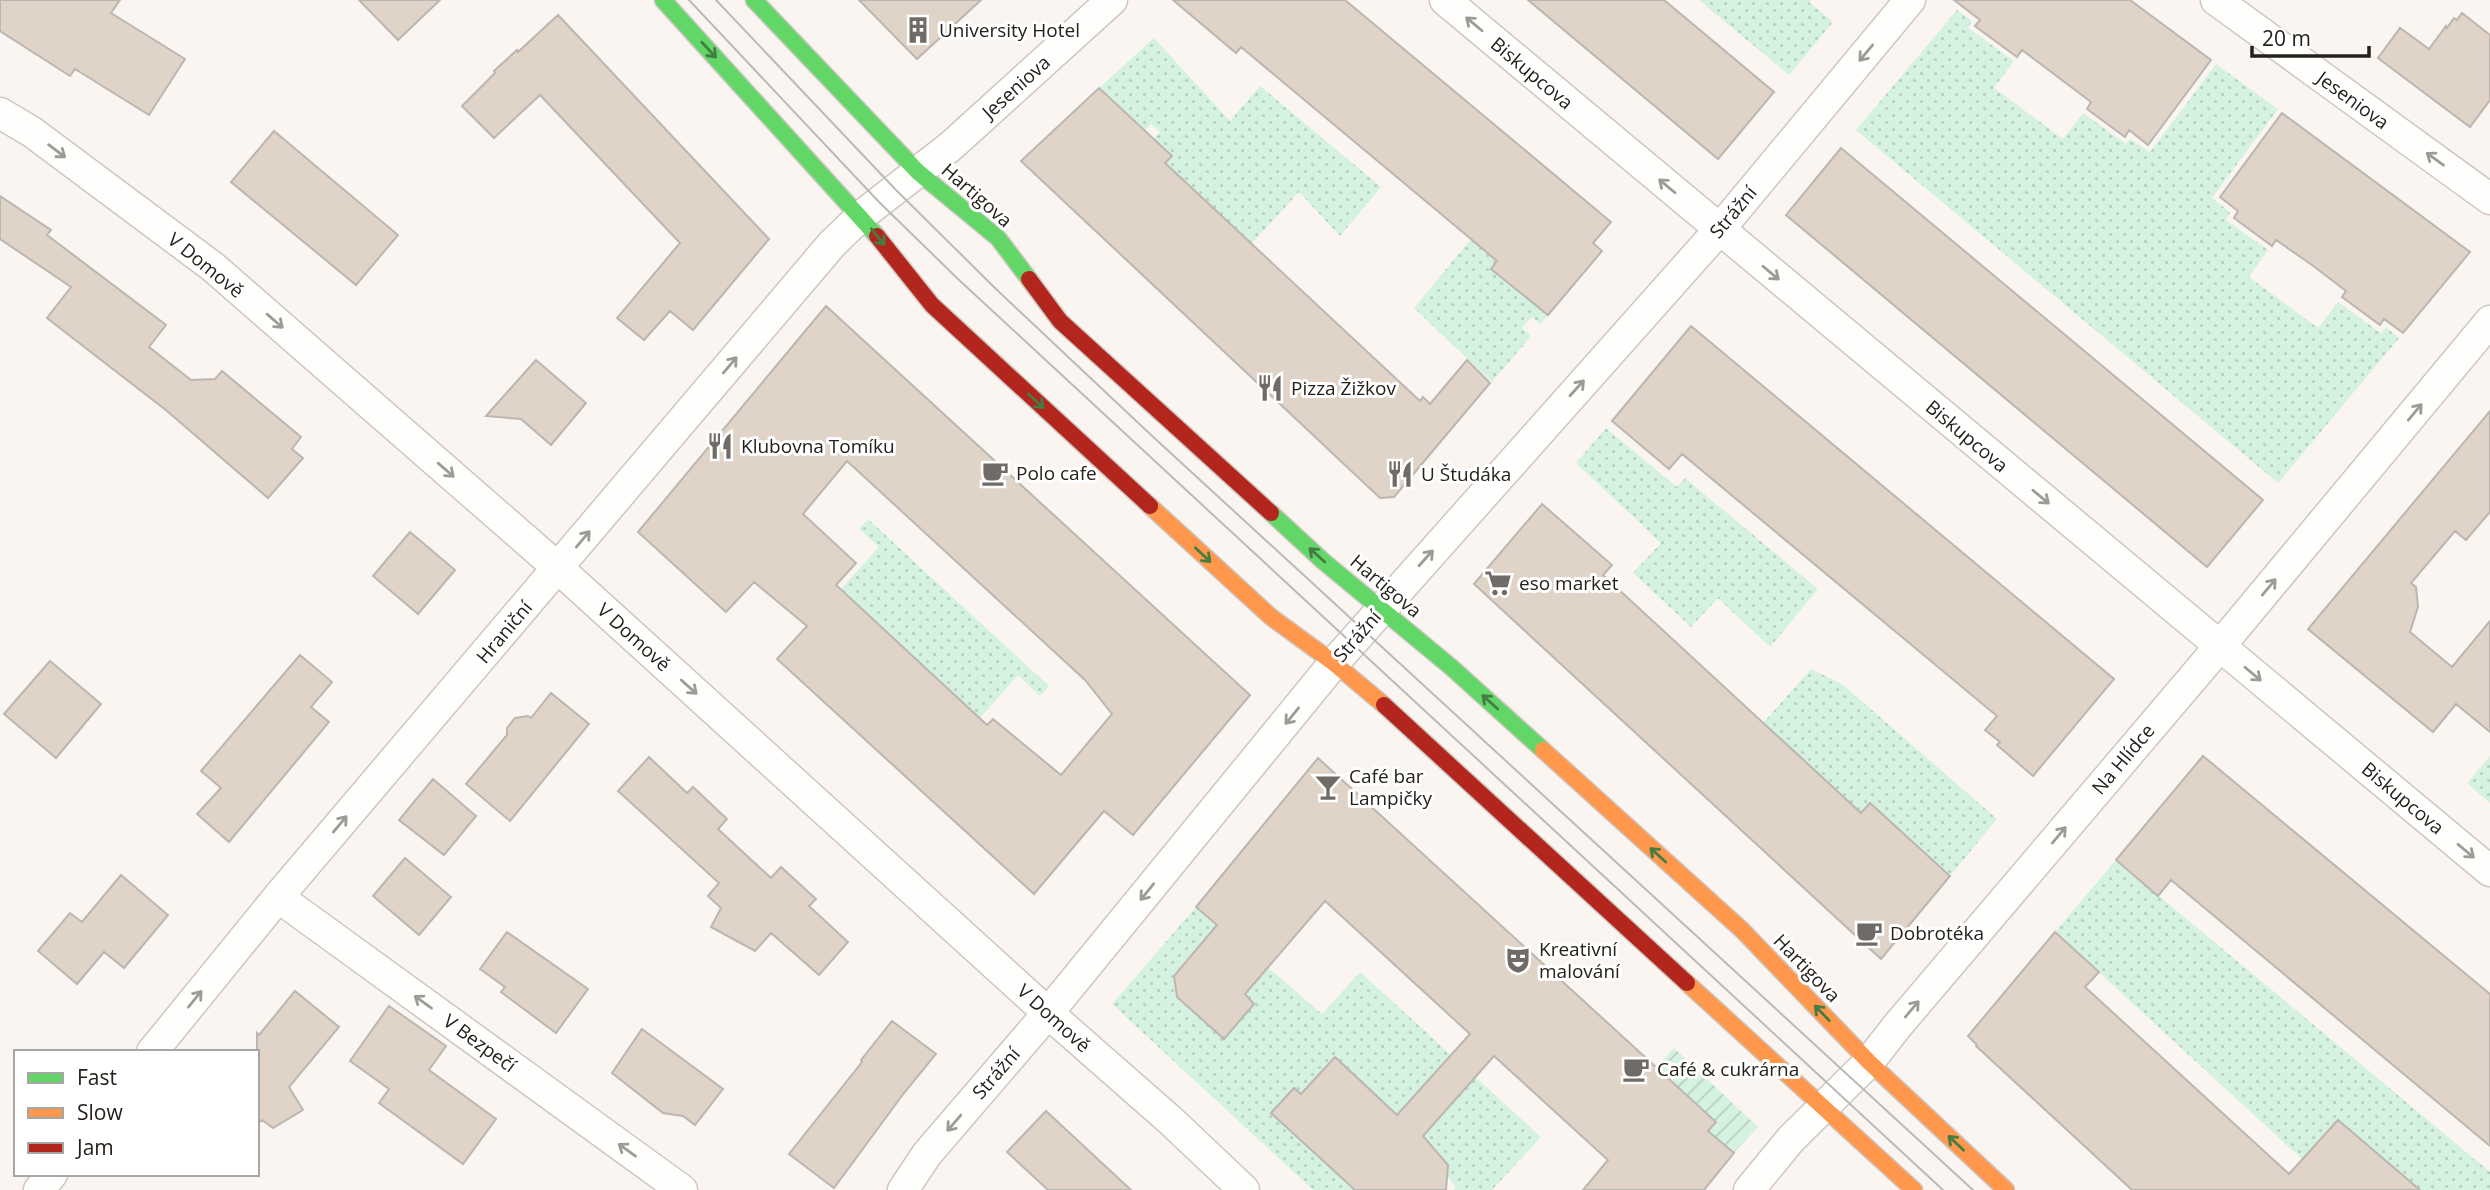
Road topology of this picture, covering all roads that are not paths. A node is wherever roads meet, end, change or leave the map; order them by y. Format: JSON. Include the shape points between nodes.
{"nodes":[{"id":1,"x":663,"y":0,"type":"edge"},
{"id":2,"x":754,"y":0,"type":"edge"},
{"id":3,"x":1112,"y":0,"type":"edge"},
{"id":4,"x":1445,"y":0,"type":"edge"},
{"id":5,"x":1910,"y":0,"type":"edge"},
{"id":6,"x":2216,"y":0,"type":"edge"},
{"id":7,"x":0,"y":113,"type":"edge"},
{"id":8,"x":918,"y":172,"type":"junction"},
{"id":9,"x":2490,"y":199,"type":"edge"},
{"id":10,"x":861,"y":216,"type":"junction"},
{"id":11,"x":1719,"y":230,"type":"junction"},
{"id":12,"x":2490,"y":321,"type":"edge"},
{"id":13,"x":558,"y":568,"type":"junction"},
{"id":14,"x":1381,"y":609,"type":"junction"},
{"id":15,"x":2220,"y":646,"type":"junction"},
{"id":16,"x":1334,"y":663,"type":"junction"},
{"id":17,"x":2490,"y":871,"type":"edge"},
{"id":18,"x":278,"y":897,"type":"junction"},
{"id":19,"x":1048,"y":1013,"type":"junction"},
{"id":20,"x":154,"y":1050,"type":"edge"},
{"id":21,"x":1869,"y":1062,"type":"junction"},
{"id":22,"x":1824,"y":1106,"type":"junction"},
{"id":23,"x":50,"y":1176,"type":"edge"},
{"id":24,"x":39,"y":1190,"type":"edge"},
{"id":25,"x":682,"y":1190,"type":"edge"},
{"id":26,"x":903,"y":1190,"type":"edge"},
{"id":27,"x":1244,"y":1190,"type":"edge"},
{"id":28,"x":1749,"y":1190,"type":"edge"},
{"id":29,"x":1914,"y":1190,"type":"edge"},
{"id":30,"x":2006,"y":1190,"type":"edge"}],
"edges":[{"from":1,"to":10,"type":"main road","one_way":true},
{"from":2,"to":8,"type":"main road","name":"Hartigova"},
{"from":3,"to":8,"type":"street","name":"Jeseniova"},
{"from":11,"to":4,"type":"street","name":"Biskupcova","one_way":true},
{"from":5,"to":11,"type":"street","name":"Strážní","one_way":true},
{"from":9,"to":6,"type":"street","name":"Jeseniova","one_way":true},
{"from":7,"to":13,"type":"street","name":"V Domově","one_way":true,"via":[[213,267]]},
{"from":8,"to":10,"type":"street","name":"Jeseniova"},
{"from":14,"to":8,"type":"main road","name":"Hartigova","one_way":true,"via":[[1060,321],[998,238]]},
{"from":13,"to":10,"type":"street","name":"Hraniční","one_way":true,"via":[[832,244]]},
{"from":10,"to":16,"type":"main road","one_way":true,"via":[[932,305],[1270,617]]},
{"from":14,"to":11,"type":"street","name":"Strážní","one_way":true},
{"from":11,"to":15,"type":"street","name":"Biskupcova","one_way":true},
{"from":15,"to":12,"type":"street","name":"Na Hlídce","one_way":true},
{"from":18,"to":13,"type":"street","name":"Hraniční","one_way":true},
{"from":13,"to":19,"type":"street","name":"V Domově","one_way":true},
{"from":14,"to":16,"type":"street","name":"Strážní"},
{"from":21,"to":14,"type":"main road","name":"Hartigova","one_way":true,"via":[[1742,930]]},
{"from":15,"to":17,"type":"street","name":"Biskupcova","one_way":true},
{"from":21,"to":15,"type":"street","name":"Na Hlídce","one_way":true},
{"from":16,"to":19,"type":"street","name":"Strážní","one_way":true},
{"from":16,"to":22,"type":"main road"},
{"from":20,"to":18,"type":"street","name":"Hraniční","one_way":true},
{"from":25,"to":18,"type":"street","name":"V Bezpečí","one_way":true},
{"from":19,"to":26,"type":"street","name":"Strážní","one_way":true,"via":[[927,1154]]},
{"from":19,"to":27,"type":"street","name":"V Domově"},
{"from":21,"to":22,"type":"street","name":"Na Hlídce"},
{"from":30,"to":21,"type":"main road","name":"Hartigova","one_way":true},
{"from":22,"to":28,"type":"street","name":"Na Hlídce"},
{"from":22,"to":29,"type":"main road"},
{"from":23,"to":24,"type":"street"}]}
